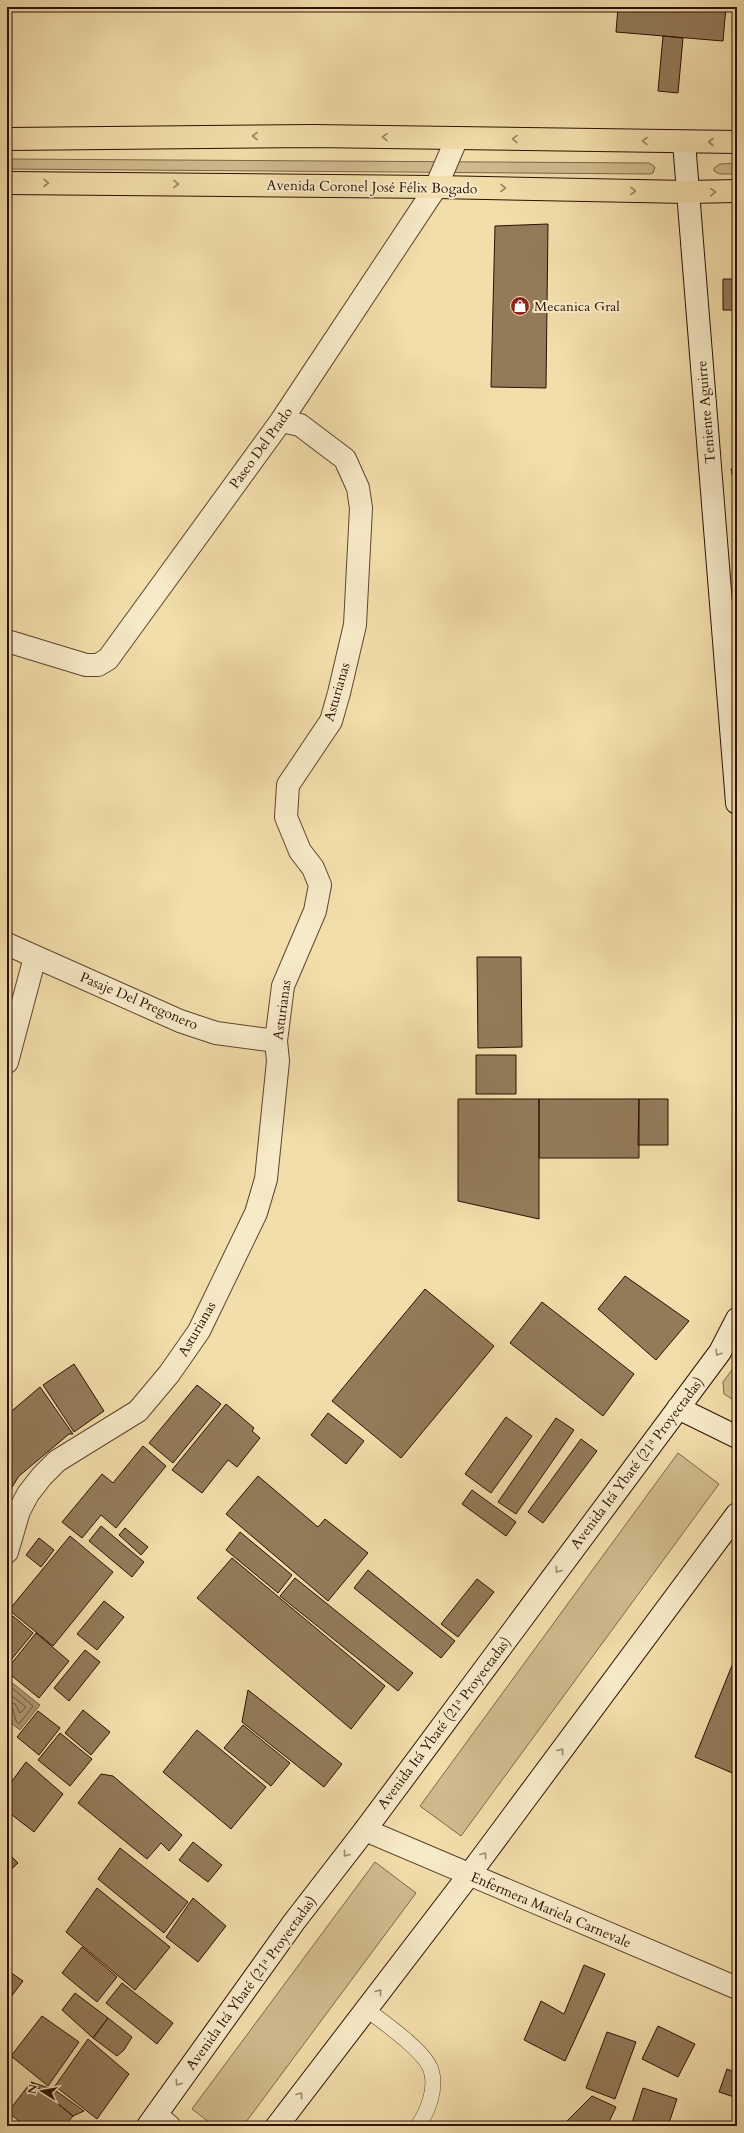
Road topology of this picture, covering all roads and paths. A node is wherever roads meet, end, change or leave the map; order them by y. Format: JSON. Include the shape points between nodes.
{"nodes":[{"id":1,"x":7,"y":138,"type":"edge"},
{"id":2,"x":457,"y":138,"type":"junction"},
{"id":3,"x":684,"y":142,"type":"junction"},
{"id":4,"x":737,"y":142,"type":"edge"},
{"id":5,"x":7,"y":183,"type":"edge"},
{"id":6,"x":436,"y":187,"type":"junction"},
{"id":7,"x":737,"y":191,"type":"edge"},
{"id":8,"x":688,"y":192,"type":"junction"},
{"id":9,"x":281,"y":421,"type":"junction"},
{"id":10,"x":7,"y":641,"type":"edge"},
{"id":11,"x":732,"y":681,"type":"edge"},
{"id":12,"x":737,"y":802,"type":"edge"},
{"id":13,"x":7,"y":944,"type":"edge"},
{"id":14,"x":35,"y":957,"type":"junction"},
{"id":15,"x":276,"y":1041,"type":"junction"},
{"id":16,"x":7,"y":1062,"type":"edge"},
{"id":17,"x":737,"y":1319,"type":"edge"},
{"id":18,"x":678,"y":1408,"type":"junction"},
{"id":19,"x":737,"y":1437,"type":"edge"},
{"id":20,"x":737,"y":1514,"type":"edge"},
{"id":21,"x":7,"y":1552,"type":"edge"},
{"id":22,"x":365,"y":1830,"type":"junction"},
{"id":23,"x":469,"y":1875,"type":"junction"},
{"id":24,"x":737,"y":1988,"type":"edge"},
{"id":25,"x":366,"y":2009,"type":"junction"},
{"id":26,"x":158,"y":2122,"type":"edge"},
{"id":27,"x":279,"y":2125,"type":"edge"},
{"id":28,"x":418,"y":2126,"type":"edge"}],
"edges":[{"from":2,"to":1,"type":"main road","one_way":true},
{"from":3,"to":2,"type":"main road","one_way":true},
{"from":2,"to":6,"type":"street","name":"Paseo Del Prado"},
{"from":4,"to":3,"type":"main road","one_way":true},
{"from":3,"to":8,"type":"street","name":"Teniente Aguirre"},
{"from":5,"to":6,"type":"main road","name":"Avenida Coronel José Félix Bogado","one_way":true},
{"from":6,"to":8,"type":"main road","name":"Avenida Coronel José Félix Bogado","one_way":true},
{"from":6,"to":9,"type":"street","name":"Paseo Del Prado"},
{"from":8,"to":7,"type":"main road","name":"Avenida Coronel José Félix Bogado","one_way":true},
{"from":8,"to":11,"type":"street","name":"Teniente Aguirre"},
{"from":9,"to":10,"type":"street","name":"Paseo Del Prado","via":[[108,659],[98,665],[86,665]]},
{"from":9,"to":15,"type":"street","name":"Asturianas","via":[[300,425],[345,459],[358,488],[361,508],[355,625],[339,693],[331,721],[288,785],[286,817],[300,851],[320,885],[315,911],[283,986]]},
{"from":11,"to":12,"type":"street","name":"Teniente Aguirre"},
{"from":13,"to":14,"type":"street","name":"Pasaje Del Pregonero"},
{"from":14,"to":15,"type":"street","name":"Pasaje Del Pregonero","via":[[180,1021],[216,1033]]},
{"from":14,"to":16,"type":"street"},
{"from":15,"to":21,"type":"street","name":"Asturianas","via":[[278,1061],[266,1179],[256,1213],[199,1331],[169,1374],[138,1411],[57,1461],[42,1476],[28,1494],[20,1511]]},
{"from":17,"to":18,"type":"street","name":"Avenida Itá Ybaté (21ª Proyectadas)","one_way":true,"via":[[720,1352]]},
{"from":18,"to":19,"type":"street"},
{"from":18,"to":22,"type":"street","name":"Avenida Itá Ybaté (21ª Proyectadas)","one_way":true},
{"from":23,"to":20,"type":"street","one_way":true},
{"from":22,"to":23,"type":"street","name":"Enfermera Mariela Carnevale"},
{"from":22,"to":26,"type":"street","name":"Avenida Itá Ybaté (21ª Proyectadas)","one_way":true,"via":[[243,1991]]},
{"from":23,"to":24,"type":"street","name":"Enfermera Mariela Carnevale"},
{"from":25,"to":23,"type":"street","one_way":true},
{"from":27,"to":25,"type":"street","one_way":true},
{"from":25,"to":28,"type":"lane","via":[[420,2053],[431,2070],[433,2092],[425,2117]]}]}
